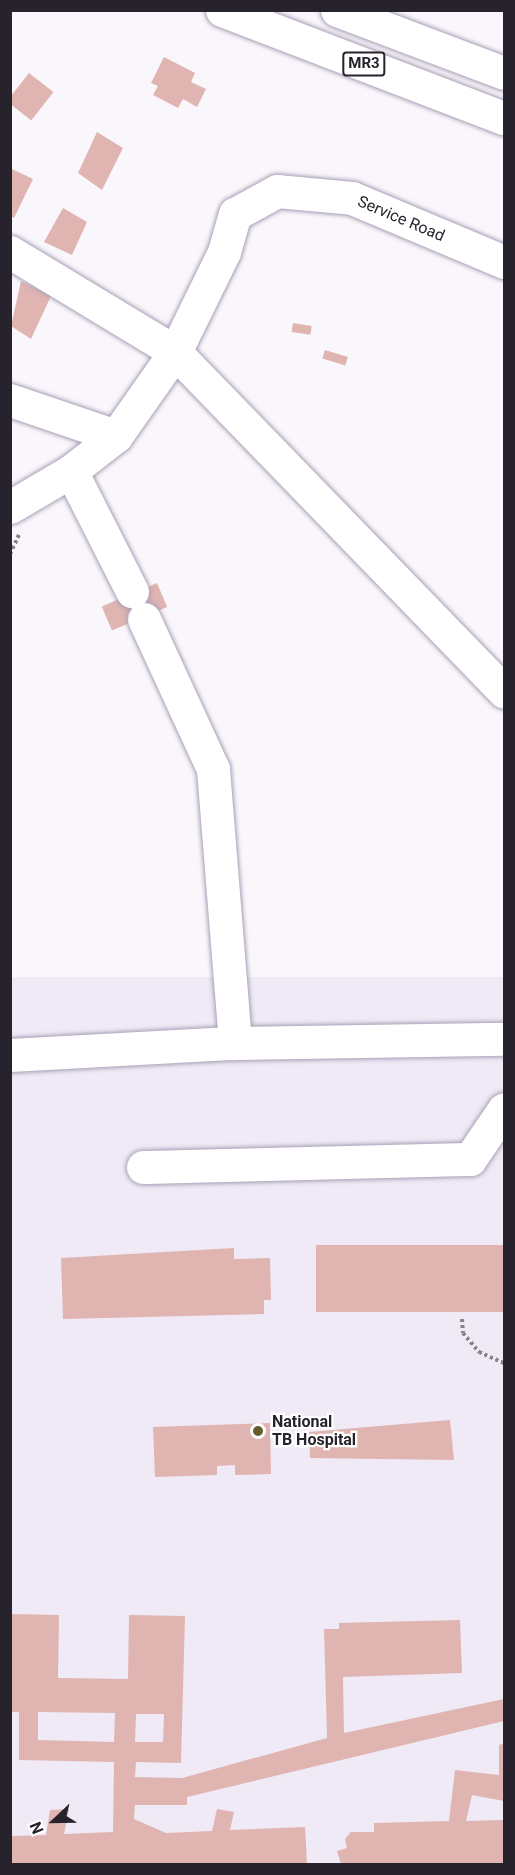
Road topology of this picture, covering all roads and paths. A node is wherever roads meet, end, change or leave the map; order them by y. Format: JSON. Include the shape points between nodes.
{"nodes":[{"id":1,"x":222,"y":10,"type":"edge"},
{"id":2,"x":337,"y":10,"type":"edge"},
{"id":3,"x":504,"y":73,"type":"edge"},
{"id":4,"x":504,"y":118,"type":"edge"},
{"id":5,"x":10,"y":252,"type":"edge"},
{"id":6,"x":504,"y":262,"type":"edge"},
{"id":7,"x":175,"y":352,"type":"junction"},
{"id":8,"x":10,"y":400,"type":"edge"},
{"id":9,"x":116,"y":436,"type":"junction"},
{"id":10,"x":71,"y":471,"type":"junction"},
{"id":11,"x":10,"y":507,"type":"edge"},
{"id":12,"x":504,"y":692,"type":"edge"},
{"id":13,"x":504,"y":1039,"type":"edge"},
{"id":14,"x":235,"y":1043,"type":"junction"},
{"id":15,"x":10,"y":1055,"type":"edge"},
{"id":16,"x":504,"y":1109,"type":"edge"},
{"id":17,"x":143,"y":1167,"type":"dead end"},
{"id":18,"x":462,"y":1319,"type":"dead end"},
{"id":19,"x":504,"y":1363,"type":"edge"}],
"edges":[{"from":1,"to":4,"type":"main road","number":"MR3"},
{"from":2,"to":3,"type":"main road","number":"MR3"},
{"from":5,"to":7,"type":"main road"},
{"from":6,"to":7,"type":"main road","name":"Service Road","via":[[352,198],[277,191],[235,214],[224,252]]},
{"from":7,"to":9,"type":"main road","name":"Service Road"},
{"from":7,"to":12,"type":"main road"},
{"from":8,"to":9,"type":"main road"},
{"from":9,"to":10,"type":"main road","name":"Service Road"},
{"from":10,"to":11,"type":"main road","name":"Service Road"},
{"from":10,"to":14,"type":"main road","via":[[213,769]]},
{"from":13,"to":14,"type":"main road"},
{"from":14,"to":15,"type":"main road"},
{"from":16,"to":17,"type":"main road","via":[[470,1159]]},
{"from":18,"to":19,"type":"path","via":[[463,1334],[479,1352]]}]}
